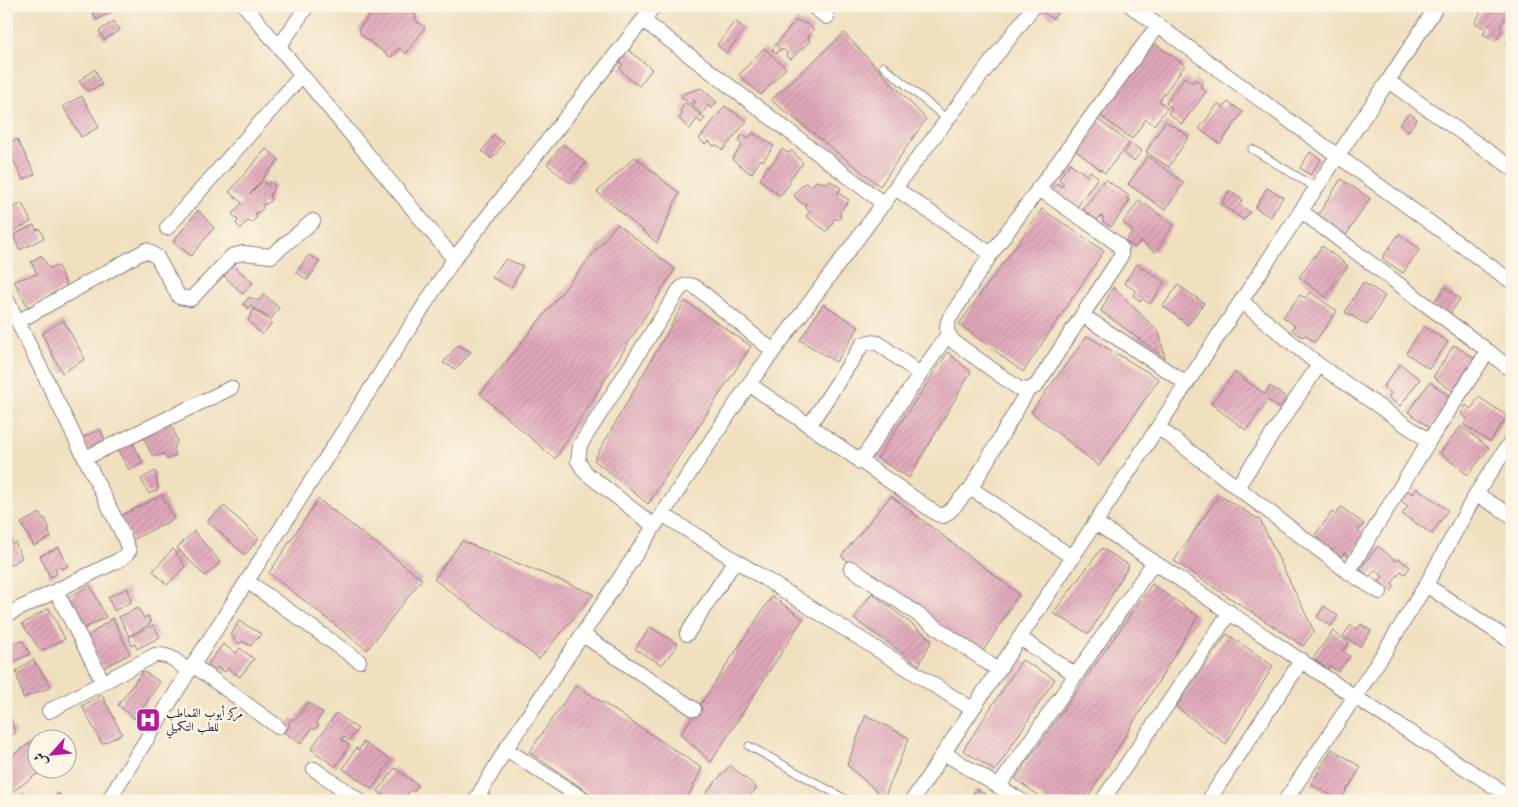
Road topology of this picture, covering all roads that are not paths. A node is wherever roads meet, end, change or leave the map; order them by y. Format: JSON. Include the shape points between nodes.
{"nodes":[{"id":1,"x":245,"y":6,"type":"edge"},
{"id":2,"x":307,"y":6,"type":"edge"},
{"id":3,"x":654,"y":6,"type":"edge"},
{"id":4,"x":812,"y":6,"type":"edge"},
{"id":5,"x":1034,"y":6,"type":"edge"},
{"id":6,"x":1131,"y":6,"type":"edge"},
{"id":7,"x":1437,"y":6,"type":"edge"},
{"id":8,"x":827,"y":18,"type":"dead end"},
{"id":9,"x":642,"y":20,"type":"junction"},
{"id":10,"x":1158,"y":25,"type":"junction"},
{"id":11,"x":279,"y":47,"type":"junction"},
{"id":12,"x":883,"y":66,"type":"dead end"},
{"id":13,"x":302,"y":75,"type":"junction"},
{"id":14,"x":1388,"y":81,"type":"junction"},
{"id":15,"x":947,"y":119,"type":"junction"},
{"id":16,"x":1252,"y":149,"type":"dead end"},
{"id":17,"x":1338,"y":155,"type":"junction"},
{"id":18,"x":1512,"y":168,"type":"edge"},
{"id":19,"x":895,"y":188,"type":"junction"},
{"id":20,"x":1038,"y":188,"type":"junction"},
{"id":21,"x":1316,"y":188,"type":"junction"},
{"id":22,"x":884,"y":204,"type":"junction"},
{"id":23,"x":1301,"y":211,"type":"junction"},
{"id":24,"x":313,"y":221,"type":"dead end"},
{"id":25,"x":167,"y":228,"type":"dead end"},
{"id":26,"x":991,"y":254,"type":"junction"},
{"id":27,"x":454,"y":259,"type":"junction"},
{"id":28,"x":1512,"y":282,"type":"edge"},
{"id":29,"x":6,"y":298,"type":"edge"},
{"id":30,"x":1241,"y":301,"type":"junction"},
{"id":31,"x":1082,"y":315,"type":"junction"},
{"id":32,"x":18,"y":321,"type":"junction"},
{"id":33,"x":948,"y":334,"type":"junction"},
{"id":34,"x":773,"y":351,"type":"junction"},
{"id":35,"x":1488,"y":351,"type":"junction"},
{"id":36,"x":1319,"y":365,"type":"junction"},
{"id":37,"x":1512,"y":372,"type":"edge"},
{"id":38,"x":920,"y":374,"type":"junction"},
{"id":39,"x":1186,"y":383,"type":"junction"},
{"id":40,"x":749,"y":384,"type":"junction"},
{"id":41,"x":231,"y":388,"type":"dead end"},
{"id":42,"x":1028,"y":390,"type":"junction"},
{"id":43,"x":808,"y":426,"type":"junction"},
{"id":44,"x":1158,"y":427,"type":"junction"},
{"id":45,"x":1512,"y":440,"type":"edge"},
{"id":46,"x":1429,"y":441,"type":"junction"},
{"id":47,"x":85,"y":458,"type":"junction"},
{"id":48,"x":860,"y":462,"type":"junction"},
{"id":49,"x":1237,"y":487,"type":"junction"},
{"id":50,"x":970,"y":490,"type":"junction"},
{"id":51,"x":1476,"y":494,"type":"junction"},
{"id":52,"x":1512,"y":516,"type":"edge"},
{"id":53,"x":658,"y":520,"type":"junction"},
{"id":54,"x":1096,"y":523,"type":"junction"},
{"id":55,"x":1073,"y":558,"type":"junction"},
{"id":56,"x":735,"y":561,"type":"junction"},
{"id":57,"x":1154,"y":562,"type":"junction"},
{"id":58,"x":852,"y":568,"type":"dead end"},
{"id":59,"x":1348,"y":572,"type":"junction"},
{"id":60,"x":247,"y":581,"type":"junction"},
{"id":61,"x":1426,"y":585,"type":"junction"},
{"id":62,"x":56,"y":591,"type":"junction"},
{"id":63,"x":1380,"y":592,"type":"dead end"},
{"id":64,"x":1230,"y":612,"type":"junction"},
{"id":65,"x":6,"y":615,"type":"edge"},
{"id":66,"x":687,"y":634,"type":"dead end"},
{"id":67,"x":583,"y":635,"type":"junction"},
{"id":68,"x":1020,"y":638,"type":"junction"},
{"id":69,"x":1512,"y":642,"type":"edge"},
{"id":70,"x":1302,"y":660,"type":"junction"},
{"id":71,"x":360,"y":661,"type":"dead end"},
{"id":72,"x":191,"y":668,"type":"junction"},
{"id":73,"x":998,"y":670,"type":"junction"},
{"id":74,"x":1076,"y":675,"type":"junction"},
{"id":75,"x":103,"y":682,"type":"junction"},
{"id":76,"x":1355,"y":697,"type":"junction"},
{"id":77,"x":694,"y":708,"type":"dead end"},
{"id":78,"x":972,"y":709,"type":"junction"},
{"id":79,"x":48,"y":711,"type":"dead end"},
{"id":80,"x":278,"y":727,"type":"dead end"},
{"id":81,"x":749,"y":746,"type":"dead end"},
{"id":82,"x":506,"y":749,"type":"junction"},
{"id":83,"x":944,"y":752,"type":"junction"},
{"id":84,"x":314,"y":769,"type":"dead end"},
{"id":85,"x":999,"y":786,"type":"junction"},
{"id":86,"x":481,"y":798,"type":"edge"},
{"id":87,"x":1512,"y":798,"type":"edge"},
{"id":88,"x":108,"y":801,"type":"edge"},
{"id":89,"x":360,"y":801,"type":"edge"},
{"id":90,"x":586,"y":801,"type":"edge"},
{"id":91,"x":849,"y":801,"type":"edge"},
{"id":92,"x":912,"y":801,"type":"edge"},
{"id":93,"x":1022,"y":801,"type":"edge"},
{"id":94,"x":1102,"y":801,"type":"edge"},
{"id":95,"x":1208,"y":801,"type":"edge"},
{"id":96,"x":1284,"y":801,"type":"edge"}],
"edges":[{"from":1,"to":11,"type":"street"},
{"from":2,"to":11,"type":"street"},
{"from":3,"to":9,"type":"street"},
{"from":4,"to":8,"type":"street"},
{"from":5,"to":15,"type":"street"},
{"from":6,"to":10,"type":"street"},
{"from":7,"to":14,"type":"street"},
{"from":9,"to":22,"type":"street"},
{"from":9,"to":27,"type":"street"},
{"from":10,"to":17,"type":"street"},
{"from":10,"to":20,"type":"street"},
{"from":11,"to":13,"type":"street"},
{"from":12,"to":15,"type":"lane"},
{"from":13,"to":25,"type":"street"},
{"from":13,"to":27,"type":"street"},
{"from":14,"to":17,"type":"street"},
{"from":14,"to":18,"type":"street"},
{"from":15,"to":19,"type":"street"},
{"from":16,"to":21,"type":"lane"},
{"from":17,"to":21,"type":"street"},
{"from":17,"to":28,"type":"street"},
{"from":19,"to":22,"type":"street"},
{"from":19,"to":26,"type":"street"},
{"from":20,"to":26,"type":"street"},
{"from":20,"to":31,"type":"street","via":[[1121,248],[1121,256]]},
{"from":21,"to":23,"type":"street"},
{"from":22,"to":34,"type":"street"},
{"from":23,"to":30,"type":"street"},
{"from":23,"to":35,"type":"street"},
{"from":24,"to":32,"type":"street","via":[[271,256],[243,253],[232,256],[191,299],[178,297],[157,258],[146,250]]},
{"from":26,"to":33,"type":"street","via":[[949,319]]},
{"from":27,"to":60,"type":"street"},
{"from":29,"to":32,"type":"street"},
{"from":30,"to":36,"type":"street"},
{"from":30,"to":39,"type":"street"},
{"from":31,"to":39,"type":"street"},
{"from":31,"to":42,"type":"street","via":[[1036,386]]},
{"from":32,"to":47,"type":"street"},
{"from":33,"to":38,"type":"street"},
{"from":33,"to":42,"type":"street","via":[[954,342],[1018,388]]},
{"from":34,"to":40,"type":"street"},
{"from":34,"to":53,"type":"street","via":[[697,288],[690,284],[679,290],[580,445],[578,461],[586,473]]},
{"from":35,"to":37,"type":"street"},
{"from":35,"to":46,"type":"street"},
{"from":36,"to":46,"type":"street"},
{"from":36,"to":49,"type":"street"},
{"from":38,"to":43,"type":"street","via":[[878,344],[869,342],[862,345]]},
{"from":38,"to":48,"type":"street"},
{"from":39,"to":44,"type":"street"},
{"from":40,"to":43,"type":"street"},
{"from":40,"to":53,"type":"street"},
{"from":41,"to":47,"type":"street"},
{"from":42,"to":50,"type":"street"},
{"from":43,"to":48,"type":"street"},
{"from":44,"to":49,"type":"street"},
{"from":44,"to":54,"type":"street"},
{"from":45,"to":51,"type":"street"},
{"from":46,"to":59,"type":"street"},
{"from":47,"to":62,"type":"street","via":[[128,544],[128,551],[117,561]]},
{"from":48,"to":50,"type":"street","via":[[943,516]]},
{"from":49,"to":59,"type":"street"},
{"from":50,"to":55,"type":"street"},
{"from":51,"to":52,"type":"street"},
{"from":51,"to":61,"type":"street"},
{"from":53,"to":56,"type":"street"},
{"from":53,"to":67,"type":"street"},
{"from":54,"to":55,"type":"street"},
{"from":54,"to":57,"type":"street"},
{"from":55,"to":68,"type":"street"},
{"from":56,"to":66,"type":"street"},
{"from":56,"to":78,"type":"street"},
{"from":57,"to":64,"type":"street"},
{"from":57,"to":74,"type":"street"},
{"from":58,"to":73,"type":"street"},
{"from":59,"to":63,"type":"street"},
{"from":60,"to":71,"type":"street"},
{"from":60,"to":72,"type":"street"},
{"from":61,"to":69,"type":"street"},
{"from":61,"to":76,"type":"street"},
{"from":62,"to":65,"type":"street"},
{"from":62,"to":75,"type":"street"},
{"from":64,"to":70,"type":"street"},
{"from":64,"to":94,"type":"street"},
{"from":67,"to":77,"type":"street"},
{"from":67,"to":82,"type":"street"},
{"from":68,"to":73,"type":"street"},
{"from":68,"to":74,"type":"street"},
{"from":70,"to":76,"type":"street"},
{"from":70,"to":95,"type":"street"},
{"from":72,"to":75,"type":"street","via":[[164,654],[156,655]]},
{"from":72,"to":80,"type":"street"},
{"from":72,"to":88,"type":"street"},
{"from":73,"to":78,"type":"street"},
{"from":74,"to":85,"type":"street"},
{"from":75,"to":79,"type":"street"},
{"from":76,"to":87,"type":"street"},
{"from":76,"to":96,"type":"street"},
{"from":78,"to":83,"type":"street"},
{"from":81,"to":91,"type":"lane"},
{"from":82,"to":86,"type":"street"},
{"from":82,"to":90,"type":"street"},
{"from":83,"to":85,"type":"street"},
{"from":83,"to":92,"type":"street"},
{"from":84,"to":89,"type":"street"},
{"from":85,"to":93,"type":"street"}]}
